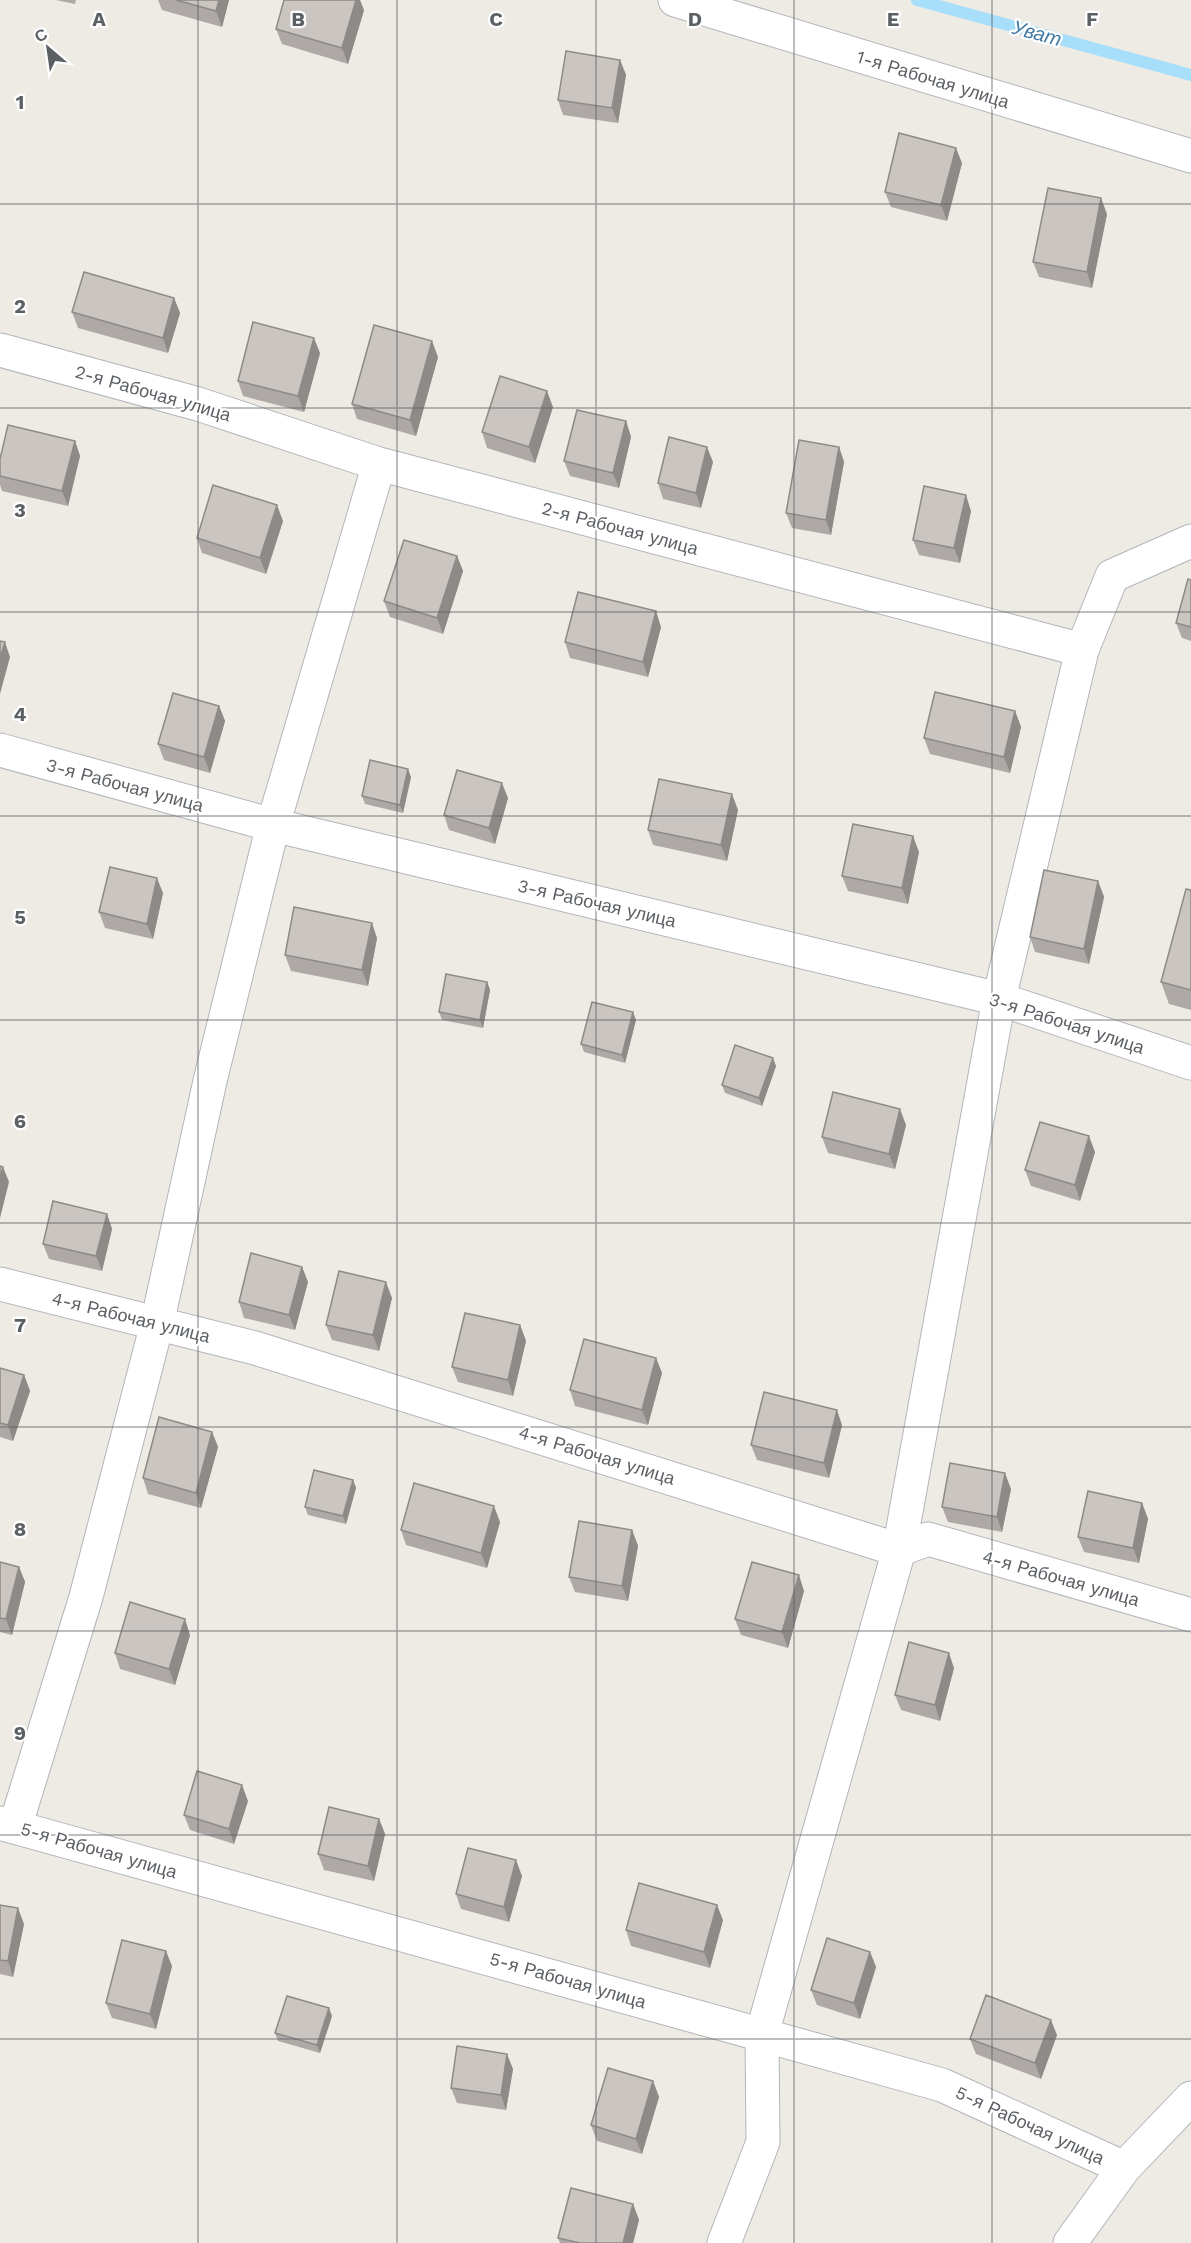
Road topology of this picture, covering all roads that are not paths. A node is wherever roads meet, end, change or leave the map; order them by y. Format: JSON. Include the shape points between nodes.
{"nodes":[{"id":1,"x":675,"y":0,"type":"edge"},
{"id":2,"x":1191,"y":156,"type":"edge"},
{"id":3,"x":0,"y":350,"type":"edge"},
{"id":4,"x":379,"y":464,"type":"junction"},
{"id":5,"x":1191,"y":541,"type":"edge"},
{"id":6,"x":1082,"y":650,"type":"junction"},
{"id":7,"x":0,"y":750,"type":"edge"},
{"id":8,"x":273,"y":825,"type":"junction"},
{"id":9,"x":999,"y":999,"type":"junction"},
{"id":10,"x":1191,"y":1063,"type":"edge"},
{"id":11,"x":0,"y":1284,"type":"edge"},
{"id":12,"x":157,"y":1323,"type":"junction"},
{"id":13,"x":899,"y":1550,"type":"junction"},
{"id":14,"x":1191,"y":1615,"type":"edge"},
{"id":15,"x":8,"y":1825,"type":"edge"},
{"id":16,"x":762,"y":2034,"type":"junction"},
{"id":17,"x":1191,"y":2098,"type":"edge"},
{"id":18,"x":1124,"y":2168,"type":"junction"},
{"id":19,"x":724,"y":2243,"type":"edge"},
{"id":20,"x":1070,"y":2243,"type":"edge"}],
"edges":[{"from":1,"to":2,"type":"street","name":"1-я Рабочая улица"},
{"from":3,"to":4,"type":"street","name":"2-я Рабочая улица","via":[[198,404]]},
{"from":4,"to":6,"type":"street","name":"2-я Рабочая улица"},
{"from":4,"to":8,"type":"street"},
{"from":5,"to":6,"type":"street","via":[[1112,576]]},
{"from":6,"to":9,"type":"street"},
{"from":7,"to":8,"type":"street","name":"3-я Рабочая улица"},
{"from":8,"to":9,"type":"street","name":"3-я Рабочая улица"},
{"from":8,"to":12,"type":"street","via":[[210,1081]]},
{"from":9,"to":10,"type":"street","name":"3-я Рабочая улица"},
{"from":9,"to":13,"type":"street"},
{"from":11,"to":12,"type":"street","name":"4-я Рабочая улица"},
{"from":12,"to":13,"type":"street","name":"4-я Рабочая улица","via":[[255,1348]]},
{"from":12,"to":15,"type":"street","via":[[86,1598]]},
{"from":13,"to":14,"type":"street","name":"4-я Рабочая улица","via":[[928,1539]]},
{"from":13,"to":16,"type":"street"},
{"from":15,"to":16,"type":"street","name":"5-я Рабочая улица"},
{"from":16,"to":18,"type":"street","name":"5-я Рабочая улица","via":[[942,2085]]},
{"from":16,"to":19,"type":"street","via":[[763,2142]]},
{"from":17,"to":18,"type":"street"},
{"from":18,"to":20,"type":"street"}]}
